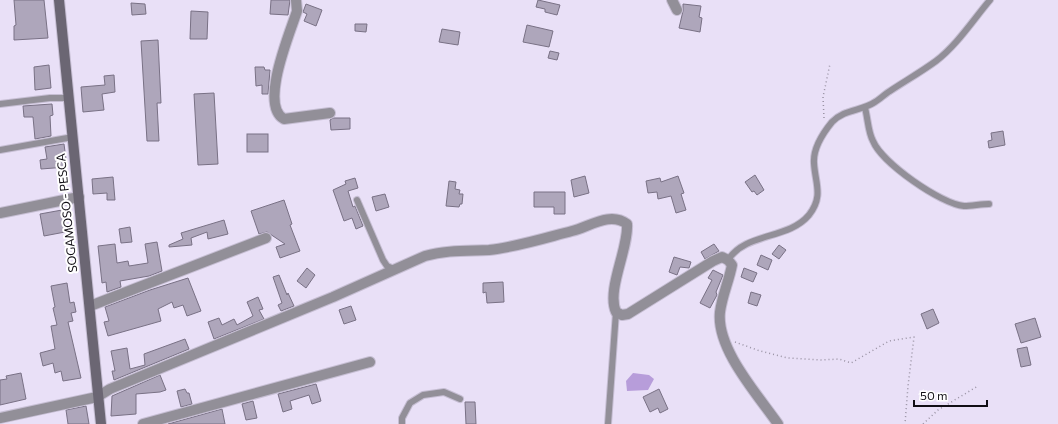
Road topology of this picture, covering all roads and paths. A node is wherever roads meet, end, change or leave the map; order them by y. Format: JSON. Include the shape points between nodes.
{"nodes":[{"id":1,"x":59,"y":0,"type":"edge"},
{"id":2,"x":296,"y":0,"type":"edge"},
{"id":3,"x":672,"y":0,"type":"edge"},
{"id":4,"x":990,"y":0,"type":"edge"},
{"id":5,"x":677,"y":10,"type":"dead end"},
{"id":6,"x":830,"y":64,"type":"dead end"},
{"id":7,"x":69,"y":98,"type":"junction"},
{"id":8,"x":0,"y":104,"type":"edge"},
{"id":9,"x":866,"y":108,"type":"junction"},
{"id":10,"x":330,"y":114,"type":"dead end"},
{"id":11,"x":824,"y":132,"type":"junction"},
{"id":12,"x":73,"y":137,"type":"junction"},
{"id":13,"x":0,"y":150,"type":"edge"},
{"id":14,"x":79,"y":197,"type":"junction"},
{"id":15,"x":357,"y":200,"type":"dead end"},
{"id":16,"x":989,"y":204,"type":"dead end"},
{"id":17,"x":0,"y":213,"type":"edge"},
{"id":18,"x":266,"y":238,"type":"dead end"},
{"id":19,"x":728,"y":260,"type":"junction"},
{"id":20,"x":396,"y":270,"type":"junction"},
{"id":21,"x":90,"y":306,"type":"junction"},
{"id":22,"x":616,"y":312,"type":"junction"},
{"id":23,"x":724,"y":337,"type":"junction"},
{"id":24,"x":370,"y":362,"type":"dead end"},
{"id":25,"x":978,"y":386,"type":"dead end"},
{"id":26,"x":97,"y":397,"type":"junction"},
{"id":27,"x":460,"y":399,"type":"dead end"},
{"id":28,"x":0,"y":418,"type":"edge"},
{"id":29,"x":101,"y":424,"type":"edge"},
{"id":30,"x":143,"y":424,"type":"edge"},
{"id":31,"x":402,"y":424,"type":"edge"},
{"id":32,"x":608,"y":424,"type":"edge"},
{"id":33,"x":778,"y":424,"type":"edge"},
{"id":34,"x":906,"y":424,"type":"edge"},
{"id":35,"x":923,"y":424,"type":"edge"}],
"edges":[{"from":1,"to":7,"type":"main road","name":"SOGAMOSO - PESCA"},
{"from":2,"to":10,"type":"street","via":[[297,11],[275,77],[275,109],[278,116],[284,119]]},
{"from":3,"to":5,"type":"street"},
{"from":4,"to":9,"type":"lane","via":[[936,61]]},
{"from":6,"to":11,"type":"path","via":[[823,97]]},
{"from":7,"to":8,"type":"lane"},
{"from":7,"to":12,"type":"main road","name":"SOGAMOSO - PESCA"},
{"from":9,"to":11,"type":"lane","via":[[844,114]]},
{"from":9,"to":16,"type":"lane","via":[[872,141],[891,164],[926,190],[946,200],[964,206]]},
{"from":11,"to":19,"type":"lane","via":[[815,152],[814,163],[819,188],[808,216],[797,225],[756,239],[732,254]]},
{"from":12,"to":13,"type":"lane"},
{"from":12,"to":14,"type":"main road","name":"SOGAMOSO - PESCA"},
{"from":14,"to":17,"type":"street"},
{"from":14,"to":21,"type":"main road","name":"SOGAMOSO - PESCA"},
{"from":15,"to":20,"type":"lane","via":[[383,260],[387,266]]},
{"from":18,"to":21,"type":"street"},
{"from":19,"to":22,"type":"street","via":[[722,257],[714,260],[625,316]]},
{"from":19,"to":23,"type":"street","via":[[732,265],[720,312]]},
{"from":20,"to":22,"type":"street","via":[[440,251],[489,250],[516,246],[581,229],[604,219],[615,218],[626,224],[627,230],[615,290]]},
{"from":20,"to":26,"type":"street","via":[[110,389]]},
{"from":21,"to":26,"type":"main road","name":"SOGAMOSO - PESCA"},
{"from":22,"to":32,"type":"lane"},
{"from":23,"to":33,"type":"street","via":[[736,366]]},
{"from":23,"to":34,"type":"path","via":[[760,351],[788,358],[839,359],[851,363],[889,341],[914,337]]},
{"from":24,"to":30,"type":"street"},
{"from":25,"to":35,"type":"path","via":[[938,410]]},
{"from":26,"to":28,"type":"street"},
{"from":26,"to":29,"type":"main road","name":"SOGAMOSO - PESCA"},
{"from":27,"to":31,"type":"lane","via":[[444,392],[423,395],[410,403],[402,418]]}]}
